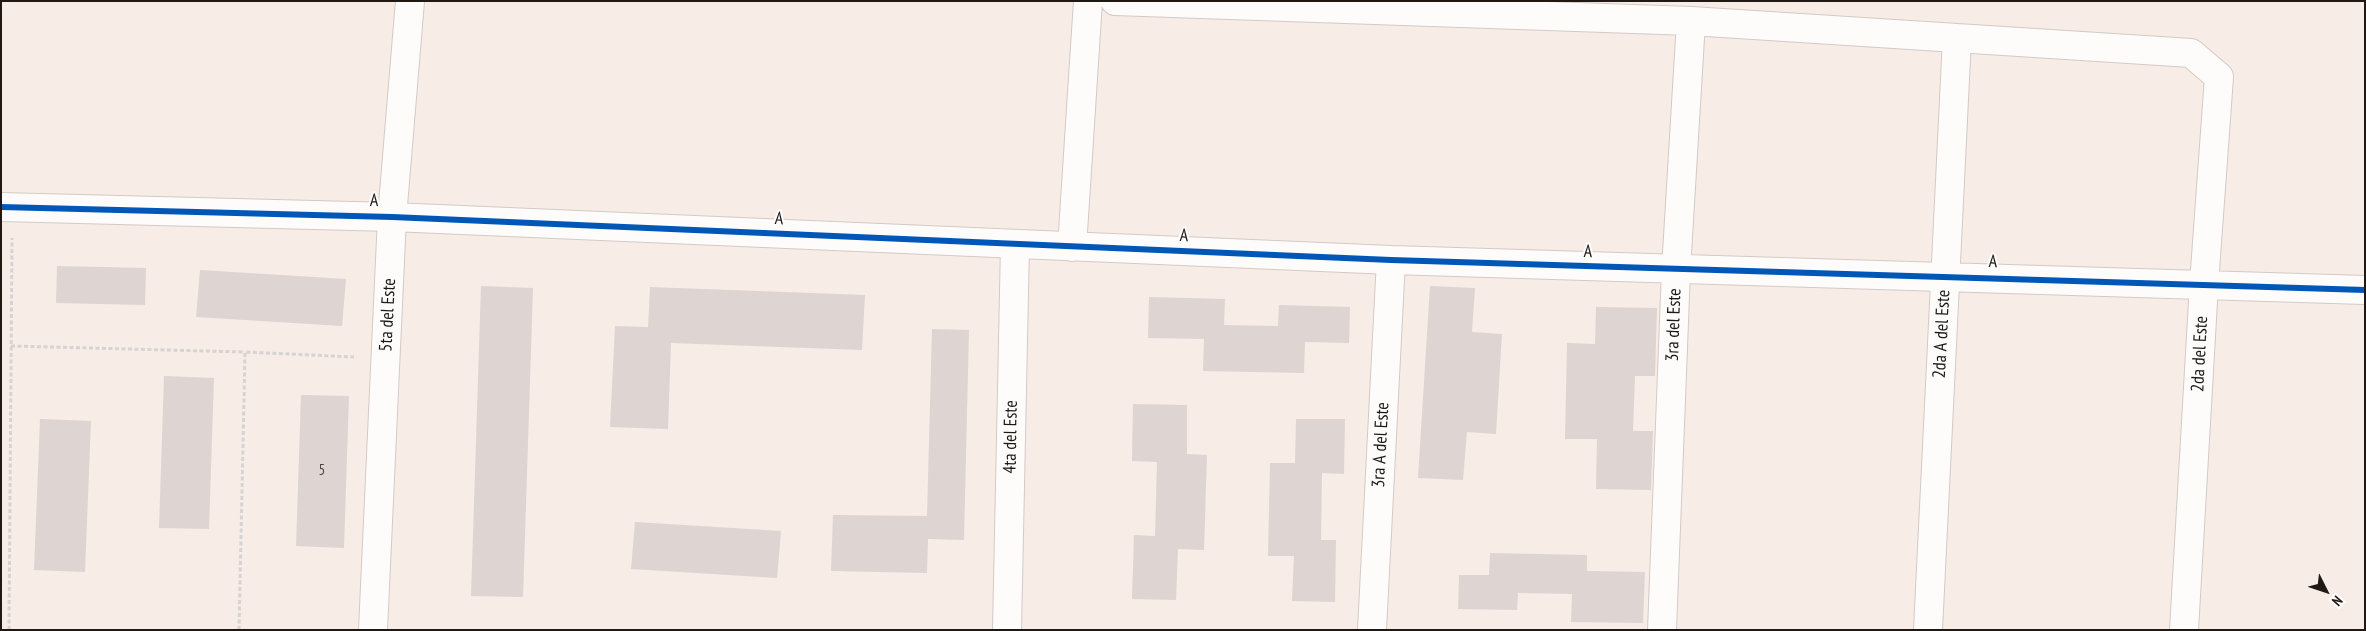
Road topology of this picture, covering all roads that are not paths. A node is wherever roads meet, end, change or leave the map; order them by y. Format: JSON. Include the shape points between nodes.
{"nodes":[{"id":1,"x":410,"y":1,"type":"edge"},
{"id":2,"x":1088,"y":1,"type":"edge"},
{"id":3,"x":1115,"y":1,"type":"edge"},
{"id":4,"x":1691,"y":21,"type":"junction"},
{"id":5,"x":1957,"y":38,"type":"junction"},
{"id":6,"x":7,"y":207,"type":"edge"},
{"id":7,"x":392,"y":217,"type":"junction"},
{"id":8,"x":1015,"y":244,"type":"junction"},
{"id":9,"x":1072,"y":247,"type":"junction"},
{"id":10,"x":1391,"y":260,"type":"junction"},
{"id":11,"x":1676,"y":270,"type":"junction"},
{"id":12,"x":1944,"y":275,"type":"junction"},
{"id":13,"x":2204,"y":284,"type":"junction"},
{"id":14,"x":2365,"y":290,"type":"edge"},
{"id":15,"x":373,"y":630,"type":"edge"},
{"id":16,"x":1007,"y":630,"type":"edge"},
{"id":17,"x":1372,"y":630,"type":"edge"},
{"id":18,"x":1662,"y":630,"type":"edge"},
{"id":19,"x":1928,"y":630,"type":"edge"},
{"id":20,"x":2184,"y":630,"type":"edge"}],
"edges":[{"from":1,"to":7,"type":"street","name":"5ta del Este"},
{"from":2,"to":9,"type":"street"},
{"from":3,"to":4,"type":"street"},
{"from":4,"to":5,"type":"street"},
{"from":4,"to":11,"type":"street","name":"3ra del Este"},
{"from":5,"to":12,"type":"street","name":"2da A del Este"},
{"from":5,"to":13,"type":"street","name":"2da del Este","via":[[2191,53],[2219,78]]},
{"from":6,"to":7,"type":"street","name":"A"},
{"from":7,"to":8,"type":"street","name":"A"},
{"from":7,"to":15,"type":"street","name":"5ta del Este"},
{"from":8,"to":9,"type":"street","name":"A"},
{"from":8,"to":16,"type":"street","name":"4ta del Este"},
{"from":9,"to":10,"type":"street","name":"A"},
{"from":10,"to":11,"type":"street","name":"A"},
{"from":10,"to":17,"type":"street","name":"3ra A del Este"},
{"from":11,"to":12,"type":"street","name":"A"},
{"from":11,"to":18,"type":"street","name":"3ra del Este"},
{"from":12,"to":13,"type":"street","name":"A"},
{"from":12,"to":19,"type":"street","name":"2da A del Este"},
{"from":13,"to":14,"type":"street","name":"A"},
{"from":13,"to":20,"type":"street","name":"2da del Este"}]}
